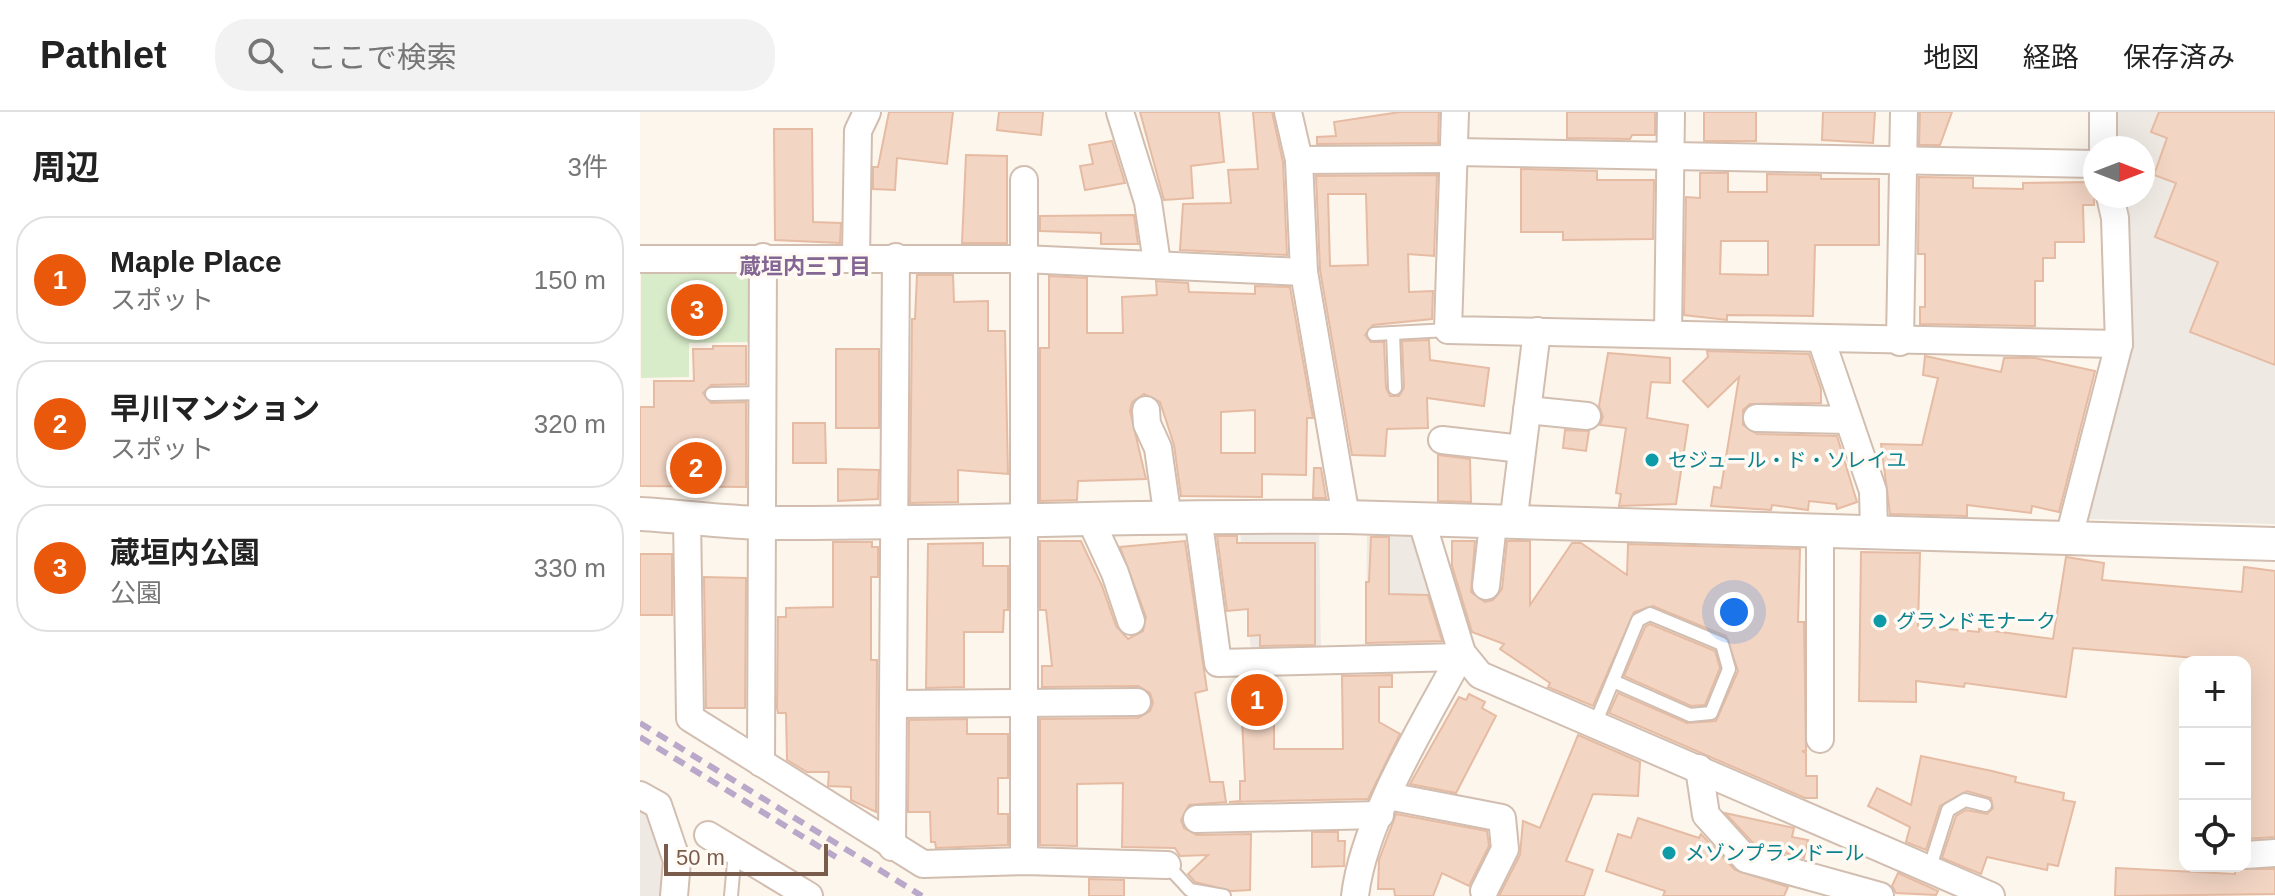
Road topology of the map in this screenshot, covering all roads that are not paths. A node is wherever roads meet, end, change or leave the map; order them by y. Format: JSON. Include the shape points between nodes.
{"nodes":[{"id":1,"x":867,"y":112,"type":"edge"},
{"id":2,"x":1120,"y":112,"type":"edge"},
{"id":3,"x":1288,"y":112,"type":"edge"},
{"id":4,"x":1455,"y":112,"type":"edge"},
{"id":5,"x":1671,"y":112,"type":"edge"},
{"id":6,"x":1904,"y":112,"type":"edge"},
{"id":7,"x":2103,"y":112,"type":"edge"},
{"id":8,"x":2103,"y":136,"type":"edge"},
{"id":9,"x":1455,"y":155,"type":"junction"},
{"id":10,"x":1670,"y":155,"type":"junction"},
{"id":11,"x":1299,"y":160,"type":"junction"},
{"id":12,"x":1903,"y":160,"type":"junction"},
{"id":13,"x":2083,"y":164,"type":"edge"},
{"id":14,"x":1024,"y":180,"type":"dead end"},
{"id":15,"x":2113,"y":208,"type":"edge"},
{"id":16,"x":763,"y":257,"type":"junction"},
{"id":17,"x":856,"y":257,"type":"junction"},
{"id":18,"x":896,"y":257,"type":"junction"},
{"id":19,"x":640,"y":259,"type":"edge"},
{"id":20,"x":1023,"y":259,"type":"junction"},
{"id":21,"x":1157,"y":263,"type":"junction"},
{"id":22,"x":1304,"y":272,"type":"junction"},
{"id":23,"x":1448,"y":330,"type":"junction"},
{"id":24,"x":1537,"y":331,"type":"junction"},
{"id":25,"x":1393,"y":333,"type":"junction"},
{"id":26,"x":1668,"y":333,"type":"junction"},
{"id":27,"x":1374,"y":334,"type":"dead end"},
{"id":28,"x":1821,"y":339,"type":"junction"},
{"id":29,"x":1900,"y":342,"type":"junction"},
{"id":30,"x":2119,"y":344,"type":"junction"},
{"id":31,"x":1395,"y":388,"type":"dead end"},
{"id":32,"x":763,"y":393,"type":"junction"},
{"id":33,"x":712,"y":394,"type":"dead end"},
{"id":34,"x":1146,"y":410,"type":"dead end"},
{"id":35,"x":1527,"y":410,"type":"junction"},
{"id":36,"x":1587,"y":416,"type":"dead end"},
{"id":37,"x":1757,"y":418,"type":"dead end"},
{"id":38,"x":1848,"y":420,"type":"junction"},
{"id":39,"x":1442,"y":440,"type":"dead end"},
{"id":40,"x":1522,"y":449,"type":"junction"},
{"id":41,"x":640,"y":514,"type":"edge"},
{"id":42,"x":687,"y":516,"type":"junction"},
{"id":43,"x":1346,"y":517,"type":"junction"},
{"id":44,"x":1183,"y":518,"type":"junction"},
{"id":45,"x":1091,"y":521,"type":"junction"},
{"id":46,"x":893,"y":522,"type":"junction"},
{"id":47,"x":1026,"y":522,"type":"junction"},
{"id":48,"x":1422,"y":522,"type":"junction"},
{"id":49,"x":763,"y":523,"type":"junction"},
{"id":50,"x":1503,"y":524,"type":"junction"},
{"id":51,"x":1820,"y":531,"type":"junction"},
{"id":52,"x":1874,"y":532,"type":"junction"},
{"id":53,"x":2069,"y":537,"type":"junction"},
{"id":54,"x":2275,"y":544,"type":"edge"},
{"id":55,"x":1486,"y":586,"type":"dead end"},
{"id":56,"x":1131,"y":621,"type":"dead end"},
{"id":57,"x":1461,"y":655,"type":"junction"},
{"id":58,"x":1613,"y":681,"type":"junction"},
{"id":59,"x":1025,"y":702,"type":"junction"},
{"id":60,"x":1137,"y":702,"type":"dead end"},
{"id":61,"x":894,"y":704,"type":"junction"},
{"id":62,"x":1595,"y":724,"type":"junction"},
{"id":63,"x":1820,"y":739,"type":"dead end"},
{"id":64,"x":761,"y":763,"type":"junction"},
{"id":65,"x":1699,"y":768,"type":"junction"},
{"id":66,"x":640,"y":795,"type":"edge"},
{"id":67,"x":1985,"y":805,"type":"dead end"},
{"id":68,"x":1384,"y":806,"type":"junction"},
{"id":69,"x":1197,"y":819,"type":"dead end"},
{"id":70,"x":708,"y":835,"type":"dead end"},
{"id":71,"x":892,"y":847,"type":"junction"},
{"id":72,"x":735,"y":851,"type":"junction"},
{"id":73,"x":2275,"y":853,"type":"edge"},
{"id":74,"x":2251,"y":855,"type":"edge"},
{"id":75,"x":1024,"y":861,"type":"junction"},
{"id":76,"x":1167,"y":865,"type":"joint"},
{"id":77,"x":1929,"y":870,"type":"junction"},
{"id":78,"x":1800,"y":886,"type":"edge"},
{"id":79,"x":1484,"y":891,"type":"dead end"},
{"id":80,"x":1969,"y":893,"type":"edge"},
{"id":81,"x":674,"y":896,"type":"edge"},
{"id":82,"x":731,"y":896,"type":"edge"},
{"id":83,"x":809,"y":896,"type":"edge"},
{"id":84,"x":1224,"y":896,"type":"edge"},
{"id":85,"x":1355,"y":896,"type":"edge"},
{"id":86,"x":1880,"y":896,"type":"edge"}],
"edges":[{"from":1,"to":17,"type":"street","via":[[858,131]]},
{"from":2,"to":21,"type":"street","via":[[1148,202]]},
{"from":3,"to":11,"type":"street"},
{"from":4,"to":9,"type":"street"},
{"from":5,"to":10,"type":"street"},
{"from":6,"to":12,"type":"street"},
{"from":7,"to":8,"type":"street"},
{"from":9,"to":10,"type":"street"},
{"from":9,"to":11,"type":"street"},
{"from":9,"to":23,"type":"street"},
{"from":10,"to":12,"type":"street"},
{"from":10,"to":26,"type":"street"},
{"from":11,"to":22,"type":"street"},
{"from":12,"to":13,"type":"street"},
{"from":12,"to":29,"type":"street"},
{"from":14,"to":20,"type":"street"},
{"from":15,"to":30,"type":"street"},
{"from":16,"to":17,"type":"street"},
{"from":16,"to":19,"type":"street"},
{"from":16,"to":32,"type":"street"},
{"from":17,"to":18,"type":"street"},
{"from":18,"to":20,"type":"street"},
{"from":18,"to":46,"type":"street"},
{"from":20,"to":21,"type":"street"},
{"from":20,"to":47,"type":"street"},
{"from":21,"to":22,"type":"street"},
{"from":22,"to":43,"type":"street"},
{"from":23,"to":24,"type":"street"},
{"from":23,"to":25,"type":"lane"},
{"from":24,"to":26,"type":"street"},
{"from":24,"to":35,"type":"street"},
{"from":25,"to":27,"type":"lane"},
{"from":25,"to":31,"type":"lane"},
{"from":26,"to":28,"type":"street"},
{"from":28,"to":29,"type":"street"},
{"from":28,"to":38,"type":"street"},
{"from":29,"to":30,"type":"street"},
{"from":30,"to":53,"type":"street"},
{"from":32,"to":33,"type":"lane"},
{"from":32,"to":49,"type":"street"},
{"from":34,"to":44,"type":"street"},
{"from":35,"to":36,"type":"street"},
{"from":35,"to":40,"type":"street"},
{"from":37,"to":38,"type":"street"},
{"from":38,"to":52,"type":"street","via":[[1873,491]]},
{"from":39,"to":40,"type":"street"},
{"from":40,"to":50,"type":"street"},
{"from":41,"to":42,"type":"street"},
{"from":42,"to":49,"type":"street"},
{"from":42,"to":64,"type":"street","via":[[690,718]]},
{"from":43,"to":44,"type":"street"},
{"from":43,"to":48,"type":"street"},
{"from":44,"to":45,"type":"street"},
{"from":44,"to":57,"type":"street","via":[[1218,663]]},
{"from":45,"to":47,"type":"street"},
{"from":45,"to":56,"type":"street"},
{"from":46,"to":47,"type":"street"},
{"from":46,"to":49,"type":"street"},
{"from":46,"to":61,"type":"street"},
{"from":47,"to":59,"type":"street"},
{"from":48,"to":50,"type":"street"},
{"from":48,"to":57,"type":"street"},
{"from":49,"to":64,"type":"street"},
{"from":50,"to":51,"type":"street"},
{"from":50,"to":55,"type":"street"},
{"from":51,"to":52,"type":"street"},
{"from":51,"to":63,"type":"street"},
{"from":52,"to":53,"type":"street"},
{"from":53,"to":54,"type":"street"},
{"from":57,"to":62,"type":"street","via":[[1480,675]]},
{"from":57,"to":68,"type":"street"},
{"from":58,"to":58,"type":"lane","via":[[1638,620],[1650,614],[1722,644],[1729,669],[1711,713],[1690,715]]},
{"from":58,"to":62,"type":"lane"},
{"from":59,"to":60,"type":"street"},
{"from":59,"to":61,"type":"street"},
{"from":59,"to":75,"type":"street"},
{"from":61,"to":71,"type":"street"},
{"from":62,"to":65,"type":"street"},
{"from":64,"to":71,"type":"street"},
{"from":65,"to":77,"type":"street"},
{"from":65,"to":78,"type":"street","via":[[1706,815],[1746,859]]},
{"from":66,"to":81,"type":"street","via":[[658,805],[677,861]]},
{"from":67,"to":77,"type":"lane","via":[[1965,800],[1948,810]]},
{"from":68,"to":69,"type":"street"},
{"from":68,"to":79,"type":"street","via":[[1502,818],[1505,849]]},
{"from":68,"to":85,"type":"street","via":[[1359,862]]},
{"from":70,"to":72,"type":"street"},
{"from":71,"to":75,"type":"street","via":[[923,864]]},
{"from":72,"to":82,"type":"lane"},
{"from":72,"to":83,"type":"street"},
{"from":73,"to":74,"type":"street"},
{"from":75,"to":76,"type":"street"},
{"from":76,"to":84,"type":"lane","via":[[1190,890]]},
{"from":77,"to":80,"type":"street"},
{"from":78,"to":86,"type":"street"}]}
